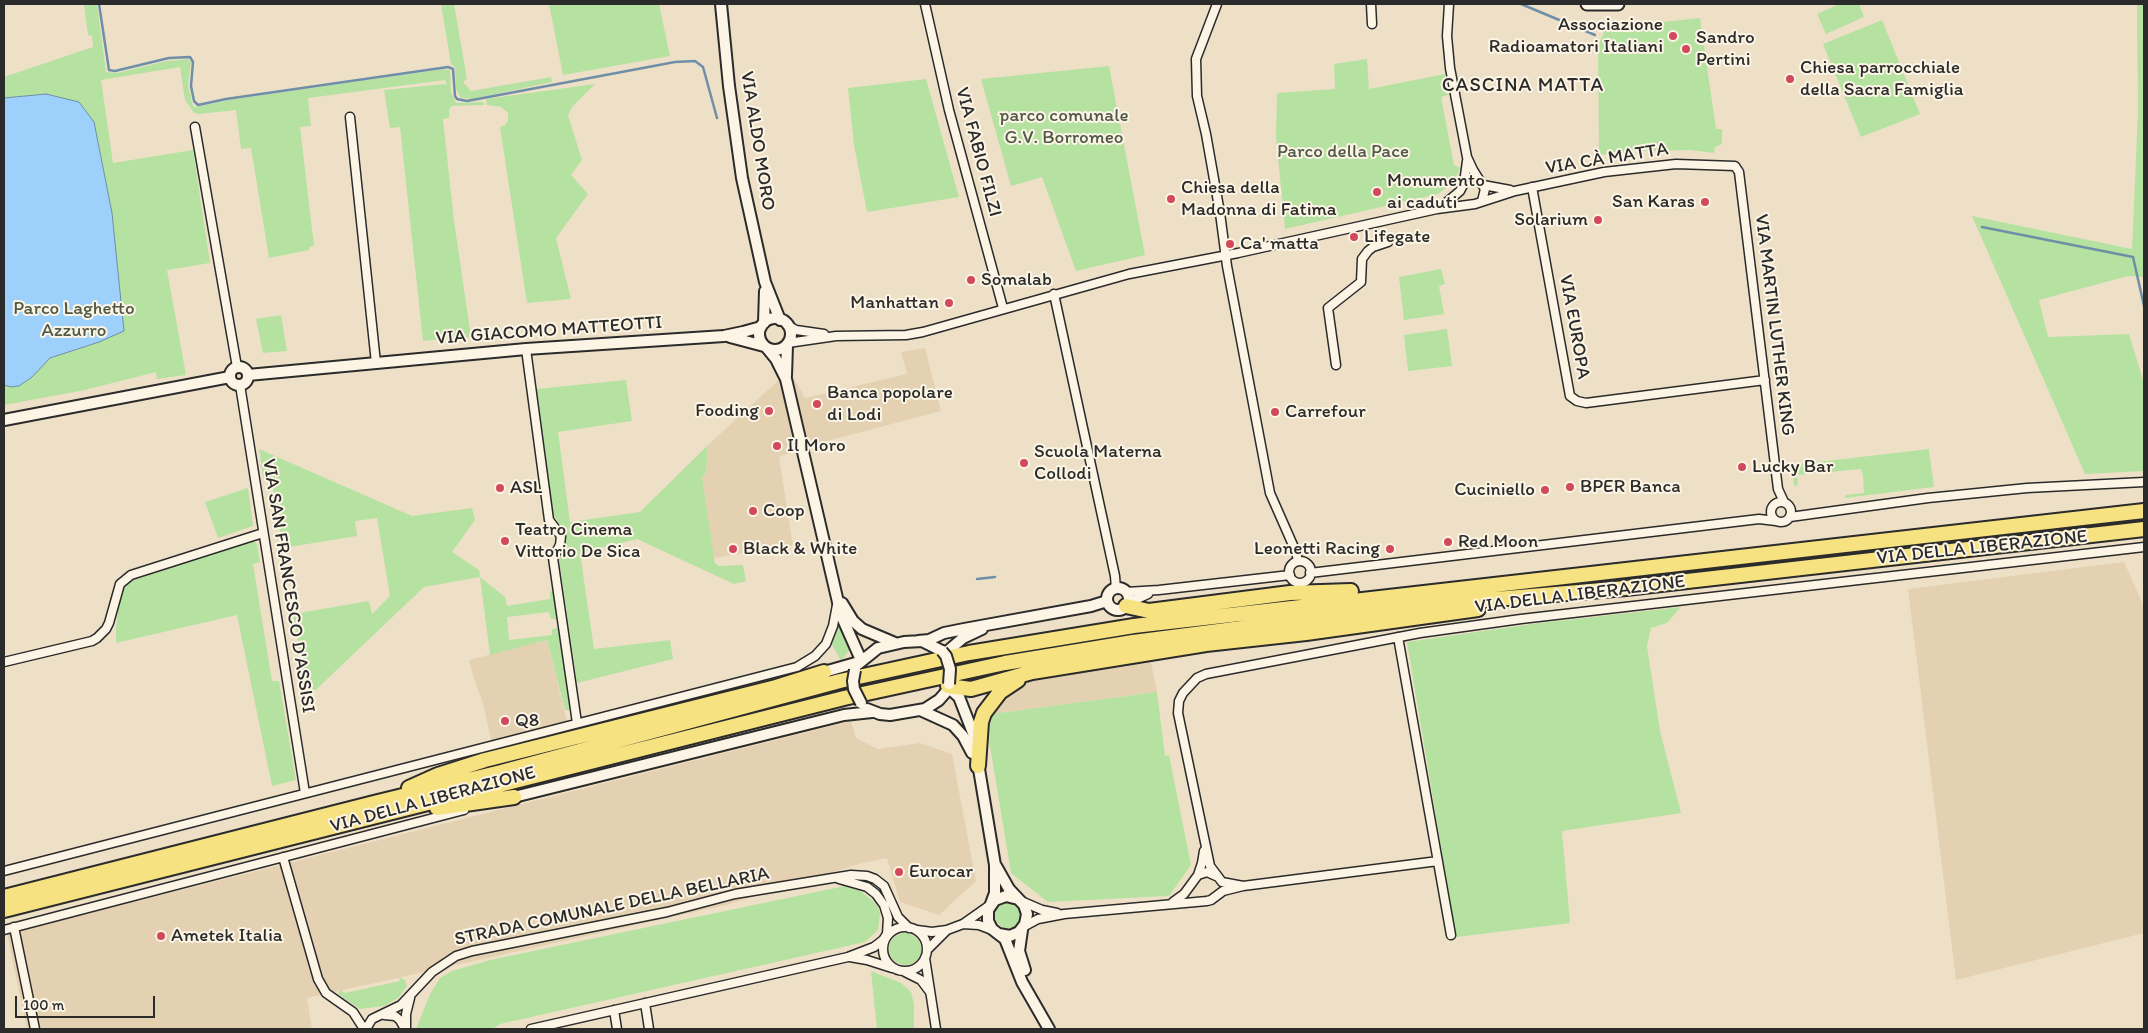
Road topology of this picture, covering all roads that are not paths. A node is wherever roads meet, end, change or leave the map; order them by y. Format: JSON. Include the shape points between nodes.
{"nodes":[{"id":1,"x":722,"y":4,"type":"edge"},
{"id":2,"x":925,"y":4,"type":"edge"},
{"id":3,"x":1216,"y":4,"type":"edge"},
{"id":4,"x":1371,"y":4,"type":"edge"},
{"id":5,"x":1587,"y":4,"type":"edge"},
{"id":6,"x":1618,"y":4,"type":"edge"},
{"id":7,"x":1449,"y":5,"type":"edge"},
{"id":8,"x":1372,"y":24,"type":"dead end"},
{"id":9,"x":350,"y":117,"type":"dead end"},
{"id":10,"x":195,"y":127,"type":"dead end"},
{"id":11,"x":1467,"y":157,"type":"junction"},
{"id":12,"x":1735,"y":166,"type":"joint"},
{"id":13,"x":1464,"y":183,"type":"junction"},
{"id":14,"x":1482,"y":184,"type":"junction"},
{"id":15,"x":1532,"y":187,"type":"junction"},
{"id":16,"x":1460,"y":191,"type":"junction"},
{"id":17,"x":1514,"y":191,"type":"junction"},
{"id":18,"x":1482,"y":201,"type":"junction"},
{"id":19,"x":1468,"y":204,"type":"junction"},
{"id":20,"x":1437,"y":209,"type":"junction"},
{"id":21,"x":1388,"y":242,"type":"dead end"},
{"id":22,"x":1225,"y":256,"type":"junction"},
{"id":23,"x":765,"y":282,"type":"junction"},
{"id":24,"x":1054,"y":294,"type":"junction"},
{"id":25,"x":1003,"y":308,"type":"junction"},
{"id":26,"x":784,"y":322,"type":"junction"},
{"id":27,"x":762,"y":325,"type":"junction"},
{"id":28,"x":724,"y":336,"type":"junction"},
{"id":29,"x":836,"y":336,"type":"junction"},
{"id":30,"x":788,"y":344,"type":"junction"},
{"id":31,"x":766,"y":347,"type":"junction"},
{"id":32,"x":526,"y":349,"type":"junction"},
{"id":33,"x":376,"y":363,"type":"junction"},
{"id":34,"x":1336,"y":365,"type":"dead end"},
{"id":35,"x":237,"y":367,"type":"junction"},
{"id":36,"x":248,"y":375,"type":"junction"},
{"id":37,"x":230,"y":377,"type":"junction"},
{"id":38,"x":786,"y":379,"type":"junction"},
{"id":39,"x":1765,"y":380,"type":"junction"},
{"id":40,"x":240,"y":384,"type":"junction"},
{"id":41,"x":4,"y":420,"type":"edge"},
{"id":42,"x":2144,"y":482,"type":"edge"},
{"id":43,"x":1778,"y":489,"type":"junction"},
{"id":44,"x":1784,"y":502,"type":"junction"},
{"id":45,"x":1776,"y":504,"type":"junction"},
{"id":46,"x":2144,"y":511,"type":"edge"},
{"id":47,"x":1771,"y":513,"type":"junction"},
{"id":48,"x":1791,"y":514,"type":"junction"},
{"id":49,"x":1759,"y":519,"type":"junction"},
{"id":50,"x":1776,"y":521,"type":"junction"},
{"id":51,"x":2144,"y":529,"type":"edge"},
{"id":52,"x":263,"y":533,"type":"junction"},
{"id":53,"x":2144,"y":547,"type":"edge"},
{"id":54,"x":1298,"y":561,"type":"junction"},
{"id":55,"x":1624,"y":570,"type":"junction"},
{"id":56,"x":1310,"y":573,"type":"junction"},
{"id":57,"x":1290,"y":575,"type":"junction"},
{"id":58,"x":1626,"y":588,"type":"junction"},
{"id":59,"x":1121,"y":590,"type":"junction"},
{"id":60,"x":1159,"y":590,"type":"junction"},
{"id":61,"x":837,"y":596,"type":"junction"},
{"id":62,"x":1109,"y":604,"type":"junction"},
{"id":63,"x":1127,"y":605,"type":"junction"},
{"id":64,"x":990,"y":625,"type":"junction"},
{"id":65,"x":1398,"y":637,"type":"junction"},
{"id":66,"x":918,"y":641,"type":"junction"},
{"id":67,"x":895,"y":643,"type":"junction"},
{"id":68,"x":946,"y":653,"type":"junction"},
{"id":69,"x":4,"y":662,"type":"edge"},
{"id":70,"x":858,"y":664,"type":"junction"},
{"id":71,"x":788,"y":669,"type":"junction"},
{"id":72,"x":824,"y":672,"type":"junction"},
{"id":73,"x":1032,"y":672,"type":"junction"},
{"id":74,"x":948,"y":686,"type":"junction"},
{"id":75,"x":919,"y":710,"type":"junction"},
{"id":76,"x":872,"y":712,"type":"junction"},
{"id":77,"x":577,"y":723,"type":"junction"},
{"id":78,"x":978,"y":766,"type":"junction"},
{"id":79,"x":305,"y":793,"type":"junction"},
{"id":80,"x":514,"y":797,"type":"junction"},
{"id":81,"x":374,"y":803,"type":"junction"},
{"id":82,"x":1204,"y":844,"type":"junction"},
{"id":83,"x":258,"y":845,"type":"junction"},
{"id":84,"x":283,"y":857,"type":"junction"},
{"id":85,"x":1438,"y":861,"type":"junction"},
{"id":86,"x":995,"y":865,"type":"junction"},
{"id":87,"x":4,"y":871,"type":"edge"},
{"id":88,"x":1198,"y":875,"type":"junction"},
{"id":89,"x":834,"y":878,"type":"junction"},
{"id":90,"x":1217,"y":878,"type":"junction"},
{"id":91,"x":1192,"y":882,"type":"junction"},
{"id":92,"x":1242,"y":886,"type":"junction"},
{"id":93,"x":1218,"y":894,"type":"junction"},
{"id":94,"x":4,"y":897,"type":"edge"},
{"id":95,"x":1019,"y":900,"type":"junction"},
{"id":96,"x":1202,"y":901,"type":"junction"},
{"id":97,"x":991,"y":904,"type":"junction"},
{"id":98,"x":1169,"y":904,"type":"junction"},
{"id":99,"x":4,"y":910,"type":"edge"},
{"id":100,"x":1064,"y":914,"type":"junction"},
{"id":101,"x":963,"y":924,"type":"junction"},
{"id":102,"x":14,"y":927,"type":"junction"},
{"id":103,"x":911,"y":928,"type":"junction"},
{"id":104,"x":1023,"y":928,"type":"junction"},
{"id":105,"x":4,"y":930,"type":"edge"},
{"id":106,"x":947,"y":930,"type":"junction"},
{"id":107,"x":997,"y":933,"type":"junction"},
{"id":108,"x":1451,"y":935,"type":"dead end"},
{"id":109,"x":926,"y":954,"type":"junction"},
{"id":110,"x":848,"y":957,"type":"junction"},
{"id":111,"x":898,"y":970,"type":"junction"},
{"id":112,"x":931,"y":994,"type":"junction"},
{"id":113,"x":1031,"y":995,"type":"junction"},
{"id":114,"x":411,"y":997,"type":"junction"},
{"id":115,"x":645,"y":1003,"type":"junction"},
{"id":116,"x":614,"y":1010,"type":"junction"},
{"id":117,"x":353,"y":1012,"type":"junction"},
{"id":118,"x":380,"y":1016,"type":"junction"},
{"id":119,"x":35,"y":1029,"type":"edge"},
{"id":120,"x":365,"y":1029,"type":"edge"},
{"id":121,"x":406,"y":1029,"type":"edge"},
{"id":122,"x":530,"y":1029,"type":"edge"},
{"id":123,"x":617,"y":1029,"type":"edge"},
{"id":124,"x":649,"y":1029,"type":"edge"},
{"id":125,"x":936,"y":1029,"type":"edge"},
{"id":126,"x":1049,"y":1029,"type":"edge"}],
"edges":[{"from":1,"to":23,"type":"street","name":"VIA ALDO MORO","via":[[742,178]]},
{"from":2,"to":25,"type":"street","name":"VIA FABIO FILZI","via":[[949,110]]},
{"from":3,"to":22,"type":"street","via":[[1199,46],[1195,79]]},
{"from":4,"to":8,"type":"street"},
{"from":5,"to":6,"type":"main road"},
{"from":7,"to":11,"type":"street","via":[[1449,56]]},
{"from":9,"to":33,"type":"street"},
{"from":10,"to":35,"type":"street"},
{"from":11,"to":13,"type":"street"},
{"from":11,"to":14,"type":"street"},
{"from":12,"to":15,"type":"street","name":"VIA CÀ MATTA","via":[[1650,166]]},
{"from":12,"to":39,"type":"street","name":"VIA MARTIN LUTHER KING","via":[[1739,172]]},
{"from":13,"to":14,"type":"street","via":[[1472,180]]},
{"from":13,"to":16,"type":"street"},
{"from":14,"to":17,"type":"street","name":"VIA CÀ MATTA"},
{"from":14,"to":18,"type":"street","via":[[1485,193]]},
{"from":15,"to":17,"type":"street","name":"VIA CÀ MATTA"},
{"from":15,"to":39,"type":"street","name":"VIA EUROPA","via":[[1570,396],[1576,401],[1586,403]]},
{"from":16,"to":19,"type":"street"},
{"from":16,"to":20,"type":"street"},
{"from":17,"to":18,"type":"street","name":"VIA CÀ MATTA"},
{"from":18,"to":19,"type":"street"},
{"from":19,"to":20,"type":"street"},
{"from":20,"to":22,"type":"street"},
{"from":21,"to":34,"type":"street","via":[[1368,251],[1362,259],[1361,282],[1328,308]]},
{"from":22,"to":24,"type":"street","via":[[1143,270]]},
{"from":22,"to":54,"type":"street","via":[[1270,493]]},
{"from":23,"to":26,"type":"street","name":"VIA ALDO MORO"},
{"from":23,"to":27,"type":"street","name":"VIA ALDO MORO"},
{"from":24,"to":25,"type":"street"},
{"from":24,"to":59,"type":"street","via":[[1115,576]]},
{"from":25,"to":29,"type":"street","via":[[913,334]]},
{"from":26,"to":27,"type":"street","via":[[772,319]]},
{"from":26,"to":29,"type":"street","via":[[804,332]]},
{"from":26,"to":30,"type":"street","via":[[790,333]]},
{"from":27,"to":28,"type":"street","name":"VIA GIACOMO MATTEOTTI"},
{"from":27,"to":31,"type":"street","via":[[759,336]]},
{"from":28,"to":31,"type":"street","name":"VIA GIACOMO MATTEOTTI"},
{"from":28,"to":32,"type":"street","name":"VIA GIACOMO MATTEOTTI"},
{"from":29,"to":30,"type":"street"},
{"from":30,"to":31,"type":"street","via":[[777,350]]},
{"from":30,"to":38,"type":"street"},
{"from":31,"to":38,"type":"street","via":[[776,358]]},
{"from":32,"to":33,"type":"street","name":"VIA GIACOMO MATTEOTTI"},
{"from":32,"to":77,"type":"street","via":[[549,520],[561,536],[553,558]]},
{"from":33,"to":36,"type":"street","name":"VIA GIACOMO MATTEOTTI"},
{"from":35,"to":36,"type":"street","via":[[244,368]]},
{"from":35,"to":37,"type":"street"},
{"from":36,"to":40,"type":"street","via":[[247,381]]},
{"from":37,"to":40,"type":"street","via":[[234,383]]},
{"from":37,"to":41,"type":"street"},
{"from":38,"to":61,"type":"street"},
{"from":39,"to":43,"type":"street","name":"VIA MARTIN LUTHER KING"},
{"from":40,"to":52,"type":"street","name":"VIA SAN FRANCESCO D'ASSISI"},
{"from":42,"to":48,"type":"street","via":[[2017,489]]},
{"from":43,"to":44,"type":"street"},
{"from":43,"to":45,"type":"street"},
{"from":44,"to":45,"type":"street"},
{"from":44,"to":48,"type":"street"},
{"from":45,"to":47,"type":"street"},
{"from":46,"to":55,"type":"highway"},
{"from":47,"to":49,"type":"street"},
{"from":47,"to":50,"type":"street"},
{"from":48,"to":50,"type":"street","via":[[1785,522]]},
{"from":49,"to":50,"type":"street"},
{"from":49,"to":56,"type":"street"},
{"from":51,"to":58,"type":"highway"},
{"from":52,"to":69,"type":"street","via":[[130,575],[120,584],[109,623],[97,638]]},
{"from":52,"to":79,"type":"street","name":"VIA SAN FRANCESCO D'ASSISI"},
{"from":53,"to":65,"type":"street","name":"VIA DELLA LIBERAZIONE","via":[[1530,618]]},
{"from":54,"to":56,"type":"street","via":[[1307,564]]},
{"from":54,"to":57,"type":"street","via":[[1290,566]]},
{"from":55,"to":63,"type":"highway","via":[[1518,575],[1327,593],[1290,593],[1149,611]]},
{"from":55,"to":81,"type":"highway","via":[[1144,625],[969,654],[840,681]]},
{"from":56,"to":57,"type":"street","via":[[1307,580],[1300,583],[1292,580]]},
{"from":57,"to":60,"type":"street"},
{"from":58,"to":73,"type":"highway","via":[[1206,644]]},
{"from":58,"to":83,"type":"highway","via":[[1302,619],[1005,663],[844,698]]},
{"from":59,"to":60,"type":"street"},
{"from":59,"to":62,"type":"street","via":[[1110,592]]},
{"from":59,"to":63,"type":"street"},
{"from":60,"to":63,"type":"street"},
{"from":61,"to":67,"type":"street","via":[[859,627]]},
{"from":61,"to":70,"type":"street"},
{"from":61,"to":71,"type":"street","name":"VIA DELLA LIBERAZIONE","via":[[833,626],[826,644],[812,659]]},
{"from":62,"to":63,"type":"street","via":[[1119,610]]},
{"from":62,"to":64,"type":"street"},
{"from":64,"to":66,"type":"street","via":[[964,628]]},
{"from":64,"to":68,"type":"street","via":[[963,638]]},
{"from":65,"to":82,"type":"street","name":"VIA DELLA LIBERAZIONE","via":[[1213,672],[1189,685],[1179,701],[1178,714]]},
{"from":65,"to":85,"type":"street"},
{"from":66,"to":67,"type":"street"},
{"from":66,"to":68,"type":"street"},
{"from":67,"to":70,"type":"street","via":[[878,648]]},
{"from":68,"to":74,"type":"street","bridge":true,"via":[[950,672]]},
{"from":70,"to":72,"type":"street"},
{"from":70,"to":76,"type":"street","bridge":true,"via":[[854,689],[861,703]]},
{"from":71,"to":72,"type":"street","name":"VIA DELLA LIBERAZIONE"},
{"from":71,"to":77,"type":"street","name":"VIA DELLA LIBERAZIONE"},
{"from":72,"to":81,"type":"highway","via":[[485,760],[438,775]]},
{"from":73,"to":74,"type":"highway","via":[[971,689]]},
{"from":73,"to":78,"type":"highway","via":[[1004,688],[984,714],[980,722]]},
{"from":74,"to":75,"type":"street","via":[[935,704]]},
{"from":74,"to":78,"type":"street","via":[[960,697],[973,733]]},
{"from":75,"to":76,"type":"street","via":[[890,715]]},
{"from":75,"to":78,"type":"street","via":[[956,728],[969,744]]},
{"from":76,"to":80,"type":"street","name":"VIA DELLA LIBERAZIONE","via":[[844,715]]},
{"from":77,"to":79,"type":"street","name":"VIA DELLA LIBERAZIONE"},
{"from":78,"to":86,"type":"street"},
{"from":79,"to":87,"type":"street","name":"VIA DELLA LIBERAZIONE"},
{"from":80,"to":83,"type":"highway","via":[[436,808]]},
{"from":80,"to":84,"type":"street","name":"VIA DELLA LIBERAZIONE"},
{"from":81,"to":94,"type":"highway"},
{"from":82,"to":88,"type":"street","name":"VIA DELLA LIBERAZIONE","via":[[1204,858]]},
{"from":82,"to":90,"type":"street","name":"VIA DELLA LIBERAZIONE"},
{"from":83,"to":99,"type":"highway"},
{"from":84,"to":102,"type":"street","name":"VIA DELLA LIBERAZIONE"},
{"from":84,"to":117,"type":"street","via":[[316,973],[324,990]]},
{"from":85,"to":92,"type":"street"},
{"from":85,"to":108,"type":"street"},
{"from":86,"to":95,"type":"street"},
{"from":86,"to":97,"type":"street","via":[[995,893]]},
{"from":88,"to":90,"type":"street","via":[[1207,872]]},
{"from":88,"to":91,"type":"street"},
{"from":89,"to":103,"type":"street","via":[[859,875],[875,879],[886,889],[898,918]]},
{"from":89,"to":110,"type":"street","via":[[866,887],[880,900],[888,918],[885,937],[874,947]]},
{"from":89,"to":114,"type":"street","name":"STRADA COMUNALE DELLA BELLARIA","via":[[735,894],[658,914],[472,951],[439,966]]},
{"from":90,"to":92,"type":"street","via":[[1229,885]]},
{"from":90,"to":93,"type":"street","via":[[1220,885]]},
{"from":91,"to":96,"type":"street","via":[[1194,896]]},
{"from":91,"to":98,"type":"street","via":[[1180,898]]},
{"from":92,"to":93,"type":"street"},
{"from":93,"to":96,"type":"street","via":[[1211,900]]},
{"from":95,"to":97,"type":"street","via":[[1002,896]]},
{"from":95,"to":100,"type":"street","via":[[1042,910]]},
{"from":95,"to":104,"type":"street","via":[[1027,913]]},
{"from":96,"to":98,"type":"street"},
{"from":97,"to":101,"type":"street"},
{"from":97,"to":107,"type":"street","via":[[987,918]]},
{"from":98,"to":100,"type":"street"},
{"from":100,"to":104,"type":"street","via":[[1038,919]]},
{"from":101,"to":106,"type":"street"},
{"from":101,"to":107,"type":"street","via":[[979,925]]},
{"from":102,"to":105,"type":"street","name":"VIA DELLA LIBERAZIONE"},
{"from":102,"to":119,"type":"street"},
{"from":103,"to":106,"type":"street","via":[[927,932]]},
{"from":103,"to":109,"type":"street","via":[[924,938]]},
{"from":103,"to":111,"type":"street","via":[[895,930],[887,936],[884,944],[885,959]]},
{"from":104,"to":107,"type":"street","via":[[1010,936]]},
{"from":104,"to":113,"type":"street","via":[[1019,951]]},
{"from":106,"to":109,"type":"street"},
{"from":107,"to":113,"type":"street","via":[[1005,939],[1022,982]]},
{"from":109,"to":111,"type":"street","via":[[916,968]]},
{"from":109,"to":112,"type":"street"},
{"from":110,"to":111,"type":"street"},
{"from":110,"to":115,"type":"street"},
{"from":111,"to":112,"type":"street","via":[[921,980]]},
{"from":112,"to":125,"type":"street"},
{"from":113,"to":126,"type":"street"},
{"from":114,"to":118,"type":"street"},
{"from":114,"to":121,"type":"street"},
{"from":115,"to":116,"type":"street"},
{"from":115,"to":124,"type":"street"},
{"from":116,"to":122,"type":"street"},
{"from":116,"to":123,"type":"street"},
{"from":117,"to":118,"type":"street"},
{"from":117,"to":120,"type":"street"},
{"from":118,"to":120,"type":"street"},
{"from":118,"to":121,"type":"street","via":[[395,1016]]}]}
